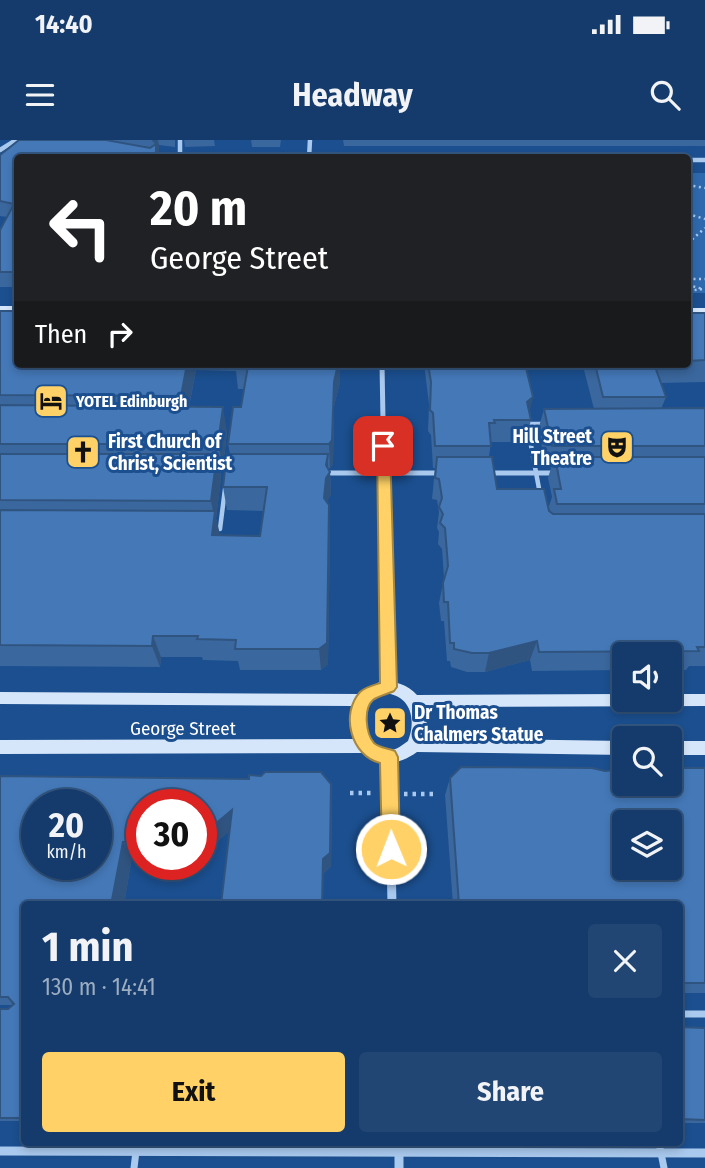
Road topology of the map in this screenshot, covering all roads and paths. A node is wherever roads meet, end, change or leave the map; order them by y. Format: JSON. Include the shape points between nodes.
{"nodes":[{"id":1,"x":16,"y":140,"type":"edge"},
{"id":2,"x":0,"y":149,"type":"edge"},
{"id":3,"x":705,"y":228,"type":"edge"},
{"id":4,"x":691,"y":240,"type":"edge"},
{"id":5,"x":691,"y":286,"type":"edge"},
{"id":6,"x":691,"y":291,"type":"edge"},
{"id":7,"x":382,"y":368,"type":"edge"},
{"id":8,"x":554,"y":424,"type":"edge"},
{"id":9,"x":320,"y":473,"type":"edge"},
{"id":10,"x":384,"y":473,"type":"junction"},
{"id":11,"x":456,"y":473,"type":"edge"},
{"id":12,"x":483,"y":473,"type":"edge"},
{"id":13,"x":536,"y":473,"type":"junction"},
{"id":14,"x":562,"y":473,"type":"edge"},
{"id":15,"x":226,"y":485,"type":"edge"},
{"id":16,"x":541,"y":496,"type":"edge"},
{"id":17,"x":206,"y":529,"type":"edge"},
{"id":18,"x":388,"y":687,"type":"junction"},
{"id":19,"x":0,"y":698,"type":"edge"},
{"id":20,"x":363,"y":700,"type":"junction"},
{"id":21,"x":705,"y":700,"type":"edge"},
{"id":22,"x":415,"y":701,"type":"junction"},
{"id":23,"x":414,"y":745,"type":"junction"},
{"id":24,"x":365,"y":746,"type":"junction"},
{"id":25,"x":0,"y":747,"type":"edge"},
{"id":26,"x":612,"y":748,"type":"edge"},
{"id":27,"x":682,"y":748,"type":"edge"},
{"id":28,"x":705,"y":748,"type":"edge"},
{"id":29,"x":389,"y":757,"type":"junction"},
{"id":30,"x":393,"y":901,"type":"edge"},
{"id":31,"x":683,"y":1014,"type":"edge"},
{"id":32,"x":705,"y":1014,"type":"edge"},
{"id":33,"x":137,"y":1147,"type":"edge"},
{"id":34,"x":399,"y":1147,"type":"edge"},
{"id":35,"x":660,"y":1148,"type":"edge"},
{"id":36,"x":0,"y":1151,"type":"edge"},
{"id":37,"x":705,"y":1153,"type":"edge"},
{"id":38,"x":134,"y":1168,"type":"edge"},
{"id":39,"x":399,"y":1168,"type":"edge"},
{"id":40,"x":664,"y":1168,"type":"edge"}],
"edges":[{"from":1,"to":2,"type":"street"},
{"from":3,"to":4,"type":"path"},
{"from":5,"to":6,"type":"path","via":[[703,289]]},
{"from":7,"to":10,"type":"street"},
{"from":8,"to":13,"type":"lane","via":[[527,424]]},
{"from":9,"to":10,"type":"street"},
{"from":10,"to":11,"type":"street"},
{"from":10,"to":18,"type":"street"},
{"from":12,"to":13,"type":"street"},
{"from":13,"to":14,"type":"street"},
{"from":13,"to":16,"type":"lane"},
{"from":15,"to":17,"type":"lane","via":[[220,529]]},
{"from":18,"to":20,"type":"street","name":"George Street","via":[[374,690]]},
{"from":18,"to":22,"type":"street","via":[[406,692]]},
{"from":19,"to":20,"type":"street","name":"George Street"},
{"from":20,"to":24,"type":"street","via":[[358,723]]},
{"from":21,"to":22,"type":"street"},
{"from":22,"to":23,"type":"street","via":[[420,723]]},
{"from":23,"to":26,"type":"street"},
{"from":23,"to":29,"type":"street"},
{"from":24,"to":25,"type":"street","name":"George Street"},
{"from":24,"to":29,"type":"street","name":"George Street"},
{"from":27,"to":28,"type":"street"},
{"from":29,"to":30,"type":"street"},
{"from":31,"to":32,"type":"lane"},
{"from":33,"to":34,"type":"street"},
{"from":33,"to":36,"type":"street"},
{"from":33,"to":38,"type":"lane"},
{"from":34,"to":35,"type":"street"},
{"from":34,"to":39,"type":"street"},
{"from":35,"to":37,"type":"street"},
{"from":35,"to":40,"type":"lane"}]}
